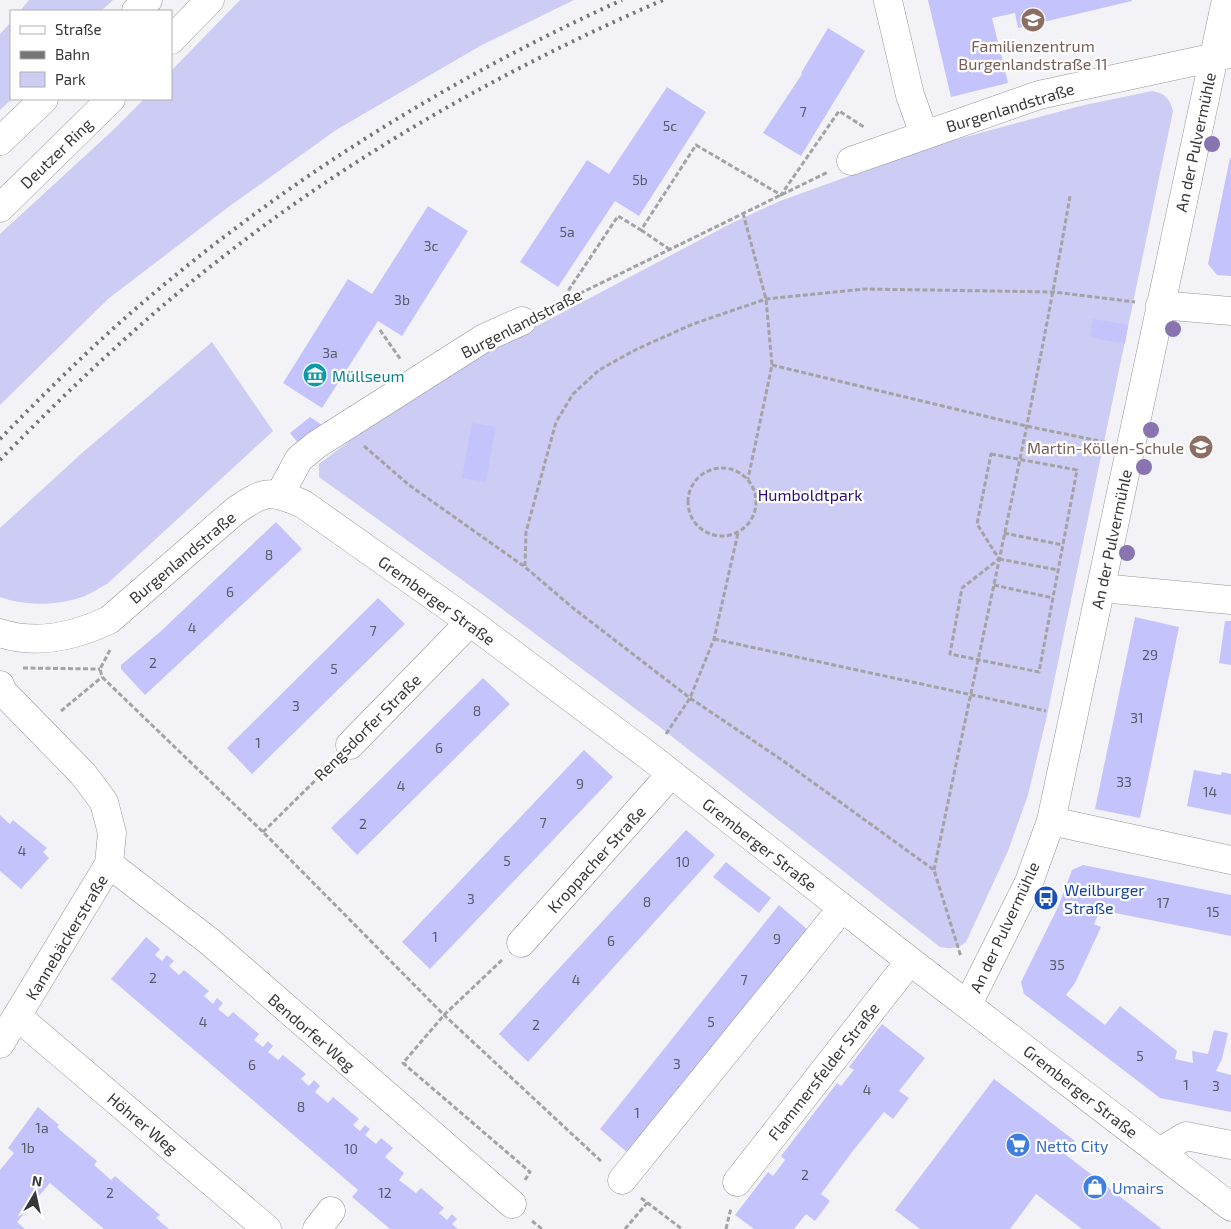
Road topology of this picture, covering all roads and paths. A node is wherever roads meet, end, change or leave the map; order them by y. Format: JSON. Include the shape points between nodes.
{"nodes":[{"id":1,"x":148,"y":0,"type":"edge"},
{"id":2,"x":210,"y":0,"type":"edge"},
{"id":3,"x":1226,"y":0,"type":"edge"},
{"id":4,"x":888,"y":1,"type":"edge"},
{"id":5,"x":137,"y":10,"type":"edge"},
{"id":6,"x":172,"y":39,"type":"edge"},
{"id":7,"x":1222,"y":54,"type":"edge"},
{"id":8,"x":43,"y":100,"type":"edge"},
{"id":9,"x":110,"y":100,"type":"edge"},
{"id":10,"x":924,"y":134,"type":"junction"},
{"id":11,"x":0,"y":142,"type":"edge"},
{"id":12,"x":892,"y":145,"type":"junction"},
{"id":13,"x":851,"y":161,"type":"joint"},
{"id":14,"x":781,"y":195,"type":"junction"},
{"id":15,"x":1070,"y":196,"type":"dead end"},
{"id":16,"x":0,"y":208,"type":"edge"},
{"id":17,"x":743,"y":213,"type":"junction"},
{"id":18,"x":641,"y":230,"type":"junction"},
{"id":19,"x":669,"y":249,"type":"junction"},
{"id":20,"x":1054,"y":292,"type":"junction"},
{"id":21,"x":766,"y":299,"type":"junction"},
{"id":22,"x":560,"y":303,"type":"junction"},
{"id":23,"x":1160,"y":305,"type":"junction"},
{"id":24,"x":1231,"y":311,"type":"edge"},
{"id":25,"x":522,"y":321,"type":"joint"},
{"id":26,"x":380,"y":330,"type":"dead end"},
{"id":27,"x":772,"y":365,"type":"junction"},
{"id":28,"x":414,"y":382,"type":"junction"},
{"id":29,"x":348,"y":423,"type":"junction"},
{"id":30,"x":1026,"y":426,"type":"junction"},
{"id":31,"x":1130,"y":447,"type":"junction"},
{"id":32,"x":1020,"y":459,"type":"junction"},
{"id":33,"x":748,"y":479,"type":"junction"},
{"id":34,"x":280,"y":494,"type":"junction"},
{"id":35,"x":738,"y":533,"type":"junction"},
{"id":36,"x":1004,"y":533,"type":"junction"},
{"id":37,"x":1063,"y":545,"type":"junction"},
{"id":38,"x":999,"y":559,"type":"junction"},
{"id":39,"x":525,"y":567,"type":"junction"},
{"id":40,"x":1058,"y":570,"type":"junction"},
{"id":41,"x":994,"y":585,"type":"junction"},
{"id":42,"x":1101,"y":588,"type":"junction"},
{"id":43,"x":1053,"y":598,"type":"junction"},
{"id":44,"x":1231,"y":600,"type":"edge"},
{"id":45,"x":108,"y":620,"type":"junction"},
{"id":46,"x":470,"y":622,"type":"junction"},
{"id":47,"x":1,"y":637,"type":"edge"},
{"id":48,"x":714,"y":639,"type":"junction"},
{"id":49,"x":979,"y":660,"type":"junction"},
{"id":50,"x":100,"y":669,"type":"junction"},
{"id":51,"x":10,"y":676,"type":"edge"},
{"id":52,"x":102,"y":677,"type":"junction"},
{"id":53,"x":972,"y":695,"type":"junction"},
{"id":54,"x":690,"y":698,"type":"junction"},
{"id":55,"x":1073,"y":716,"type":"junction"},
{"id":56,"x":39,"y":729,"type":"junction"},
{"id":57,"x":350,"y":746,"type":"joint"},
{"id":58,"x":650,"y":757,"type":"junction"},
{"id":59,"x":671,"y":774,"type":"junction"},
{"id":60,"x":1051,"y":822,"type":"junction"},
{"id":61,"x":263,"y":832,"type":"junction"},
{"id":62,"x":1231,"y":860,"type":"edge"},
{"id":63,"x":109,"y":864,"type":"junction"},
{"id":64,"x":934,"y":870,"type":"junction"},
{"id":65,"x":842,"y":908,"type":"junction"},
{"id":66,"x":521,"y":943,"type":"joint"},
{"id":67,"x":910,"y":961,"type":"junction"},
{"id":68,"x":984,"y":974,"type":"junction"},
{"id":69,"x":968,"y":1004,"type":"junction"},
{"id":70,"x":444,"y":1014,"type":"junction"},
{"id":71,"x":18,"y":1017,"type":"junction"},
{"id":72,"x":0,"y":1044,"type":"edge"},
{"id":73,"x":1231,"y":1145,"type":"edge"},
{"id":74,"x":1159,"y":1152,"type":"junction"},
{"id":75,"x":622,"y":1180,"type":"junction"},
{"id":76,"x":737,"y":1182,"type":"dead end"},
{"id":77,"x":646,"y":1203,"type":"junction"},
{"id":78,"x":512,"y":1204,"type":"joint"},
{"id":79,"x":1231,"y":1207,"type":"edge"},
{"id":80,"x":267,"y":1229,"type":"edge"},
{"id":81,"x":625,"y":1229,"type":"edge"},
{"id":82,"x":682,"y":1229,"type":"edge"}],
"edges":[{"from":1,"to":5,"type":"street"},
{"from":2,"to":6,"type":"street"},
{"from":3,"to":7,"type":"street","name":"An der Pulvermühle"},
{"from":4,"to":10,"type":"street","name":"Burgenlandstraße","via":[[910,95]]},
{"from":7,"to":10,"type":"street","name":"Burgenlandstraße","via":[[1039,95]]},
{"from":7,"to":23,"type":"street","name":"An der Pulvermühle"},
{"from":8,"to":11,"type":"street"},
{"from":9,"to":16,"type":"street","name":"Deutzer Ring"},
{"from":10,"to":12,"type":"street","name":"Burgenlandstraße"},
{"from":12,"to":13,"type":"street","name":"Burgenlandstraße"},
{"from":12,"to":14,"type":"path","via":[[839,111]]},
{"from":13,"to":14,"type":"path","name":"Burgenlandstraße"},
{"from":14,"to":17,"type":"path","name":"Burgenlandstraße"},
{"from":14,"to":18,"type":"path","via":[[696,145]]},
{"from":15,"to":20,"type":"path"},
{"from":17,"to":19,"type":"path","name":"Burgenlandstraße"},
{"from":17,"to":21,"type":"path"},
{"from":18,"to":19,"type":"path"},
{"from":18,"to":22,"type":"path","via":[[618,216]]},
{"from":19,"to":22,"type":"path","name":"Burgenlandstraße"},
{"from":20,"to":21,"type":"path","via":[[866,289]]},
{"from":20,"to":23,"type":"path"},
{"from":20,"to":30,"type":"path"},
{"from":21,"to":27,"type":"path"},
{"from":21,"to":39,"type":"path","via":[[694,324],[637,349],[600,370],[573,394],[556,422],[526,532]]},
{"from":22,"to":25,"type":"path","name":"Burgenlandstraße"},
{"from":23,"to":24,"type":"street"},
{"from":23,"to":31,"type":"street","name":"An der Pulvermühle"},
{"from":25,"to":28,"type":"street","name":"Burgenlandstraße","via":[[484,338]]},
{"from":26,"to":28,"type":"path"},
{"from":27,"to":30,"type":"path"},
{"from":27,"to":33,"type":"path"},
{"from":28,"to":29,"type":"street","name":"Burgenlandstraße"},
{"from":29,"to":34,"type":"street","name":"Burgenlandstraße","via":[[299,459]]},
{"from":29,"to":39,"type":"path","via":[[369,452],[409,485]]},
{"from":30,"to":31,"type":"path"},
{"from":30,"to":32,"type":"path"},
{"from":31,"to":42,"type":"street","name":"An der Pulvermühle"},
{"from":32,"to":36,"type":"path"},
{"from":32,"to":37,"type":"path","via":[[1077,470]]},
{"from":32,"to":38,"type":"path","via":[[991,454],[977,524]]},
{"from":33,"to":35,"type":"path","via":[[757,499],[756,509],[746,527]]},
{"from":33,"to":35,"type":"path","via":[[728,468],[716,468],[705,472],[690,490],[688,501],[695,523],[715,536]]},
{"from":34,"to":45,"type":"street","name":"Burgenlandstraße","via":[[256,497],[235,511]]},
{"from":34,"to":46,"type":"street","name":"Gremberger Straße","via":[[303,504]]},
{"from":35,"to":48,"type":"path"},
{"from":36,"to":37,"type":"path"},
{"from":36,"to":38,"type":"path"},
{"from":37,"to":40,"type":"path"},
{"from":38,"to":40,"type":"path"},
{"from":38,"to":41,"type":"path"},
{"from":38,"to":49,"type":"path","via":[[962,588],[950,654]]},
{"from":39,"to":54,"type":"path","via":[[572,608]]},
{"from":40,"to":43,"type":"path"},
{"from":41,"to":43,"type":"path"},
{"from":41,"to":49,"type":"path"},
{"from":42,"to":44,"type":"street"},
{"from":42,"to":55,"type":"street","name":"An der Pulvermühle"},
{"from":43,"to":49,"type":"path","via":[[1039,672]]},
{"from":45,"to":47,"type":"street","name":"Burgenlandstraße","via":[[85,632],[43,639]]},
{"from":45,"to":50,"type":"path","via":[[113,646]]},
{"from":46,"to":57,"type":"street","name":"Rengsdorfer Straße"},
{"from":46,"to":58,"type":"street","name":"Gremberger Straße"},
{"from":48,"to":53,"type":"path"},
{"from":48,"to":54,"type":"path"},
{"from":49,"to":53,"type":"path"},
{"from":50,"to":51,"type":"path"},
{"from":50,"to":52,"type":"path"},
{"from":51,"to":56,"type":"street","name":"Kannebäckerstraße","via":[[4,692]]},
{"from":52,"to":56,"type":"path"},
{"from":52,"to":61,"type":"path"},
{"from":53,"to":55,"type":"path"},
{"from":53,"to":64,"type":"path"},
{"from":54,"to":58,"type":"path"},
{"from":54,"to":64,"type":"path"},
{"from":55,"to":60,"type":"street","name":"An der Pulvermühle"},
{"from":56,"to":63,"type":"street","name":"Kannebäckerstraße","via":[[83,774],[104,802],[112,833]]},
{"from":57,"to":61,"type":"path","name":"Rengsdorfer Straße"},
{"from":58,"to":59,"type":"street","name":"Gremberger Straße"},
{"from":59,"to":65,"type":"street","name":"Gremberger Straße"},
{"from":59,"to":66,"type":"street","name":"Kroppacher Straße"},
{"from":60,"to":62,"type":"street"},
{"from":60,"to":68,"type":"street","name":"An der Pulvermühle","via":[[1029,882]]},
{"from":61,"to":70,"type":"path"},
{"from":63,"to":71,"type":"street","name":"Kannebäckerstraße"},
{"from":63,"to":78,"type":"street","name":"Bendorfer Weg","via":[[209,941]]},
{"from":64,"to":68,"type":"path","via":[[961,957]]},
{"from":65,"to":67,"type":"street","name":"Gremberger Straße"},
{"from":65,"to":75,"type":"street"},
{"from":66,"to":70,"type":"path"},
{"from":67,"to":69,"type":"street","name":"Gremberger Straße"},
{"from":67,"to":76,"type":"street","name":"Flammersfelder Straße"},
{"from":68,"to":69,"type":"street","name":"An der Pulvermühle"},
{"from":69,"to":74,"type":"street","name":"Gremberger Straße"},
{"from":70,"to":75,"type":"path"},
{"from":70,"to":78,"type":"path","via":[[403,1063],[530,1172]]},
{"from":71,"to":72,"type":"street","name":"Kannebäckerstraße"},
{"from":71,"to":80,"type":"street","name":"Höhrer Weg"},
{"from":73,"to":74,"type":"street","via":[[1186,1136]]},
{"from":74,"to":79,"type":"street","name":"Gremberger Straße"},
{"from":75,"to":77,"type":"path"},
{"from":77,"to":81,"type":"path"},
{"from":77,"to":82,"type":"path"}]}
